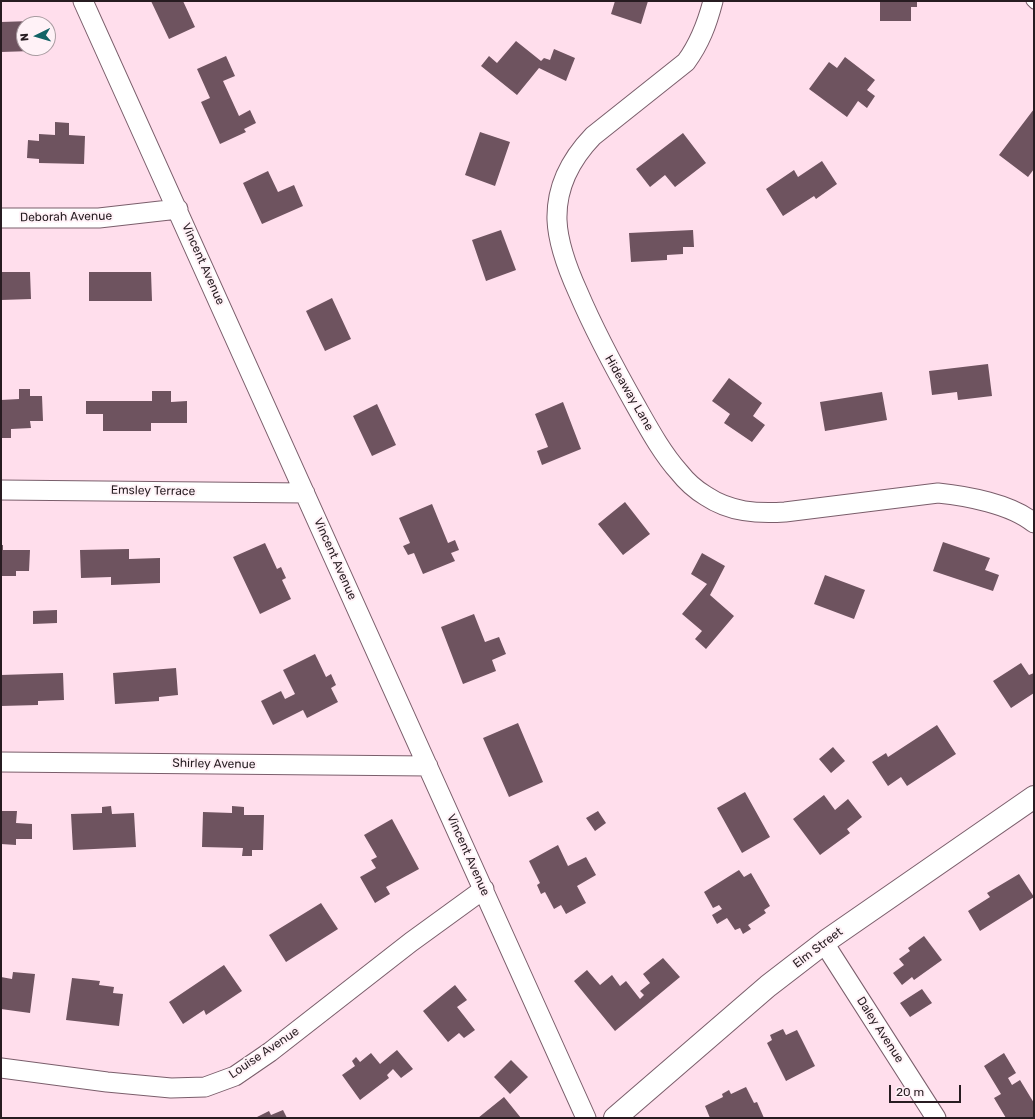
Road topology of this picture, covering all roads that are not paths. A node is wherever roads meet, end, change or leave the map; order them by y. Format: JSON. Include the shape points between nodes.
{"nodes":[{"id":1,"x":83,"y":1,"type":"edge"},
{"id":2,"x":713,"y":1,"type":"edge"},
{"id":3,"x":1031,"y":1,"type":"edge"},
{"id":4,"x":1034,"y":4,"type":"edge"},
{"id":5,"x":178,"y":209,"type":"junction"},
{"id":6,"x":1,"y":218,"type":"edge"},
{"id":7,"x":1,"y":490,"type":"edge"},
{"id":8,"x":306,"y":493,"type":"junction"},
{"id":9,"x":1034,"y":524,"type":"edge"},
{"id":10,"x":1,"y":762,"type":"edge"},
{"id":11,"x":428,"y":766,"type":"junction"},
{"id":12,"x":1034,"y":797,"type":"edge"},
{"id":13,"x":484,"y":889,"type":"junction"},
{"id":14,"x":824,"y":943,"type":"junction"},
{"id":15,"x":1,"y":1068,"type":"edge"},
{"id":16,"x":586,"y":1118,"type":"edge"},
{"id":17,"x":615,"y":1118,"type":"edge"},
{"id":18,"x":936,"y":1118,"type":"edge"}],
"edges":[{"from":1,"to":5,"type":"street","name":"Vincent Avenue"},
{"from":2,"to":9,"type":"street","name":"Hideaway Lane","via":[[703,35],[686,62],[580,149],[562,183],[558,201],[559,238],[570,273],[615,370],[666,457],[701,493],[721,505],[736,509],[785,512],[938,493],[962,495],[985,501],[1009,510]]},
{"from":3,"to":4,"type":"lane"},
{"from":5,"to":6,"type":"street","name":"Deborah Avenue","via":[[99,218]]},
{"from":5,"to":8,"type":"street","name":"Vincent Avenue"},
{"from":7,"to":8,"type":"street","name":"Emsley Terrace"},
{"from":8,"to":11,"type":"street","name":"Vincent Avenue"},
{"from":10,"to":11,"type":"street","name":"Shirley Avenue"},
{"from":11,"to":13,"type":"street","name":"Vincent Avenue"},
{"from":12,"to":14,"type":"street","name":"Elm Street"},
{"from":13,"to":15,"type":"street","name":"Louise Avenue","via":[[235,1076],[205,1087],[171,1088]]},
{"from":13,"to":16,"type":"street","name":"Vincent Avenue"},
{"from":14,"to":17,"type":"street","name":"Elm Street","via":[[750,1002]]},
{"from":14,"to":18,"type":"street","name":"Daley Avenue"}]}
